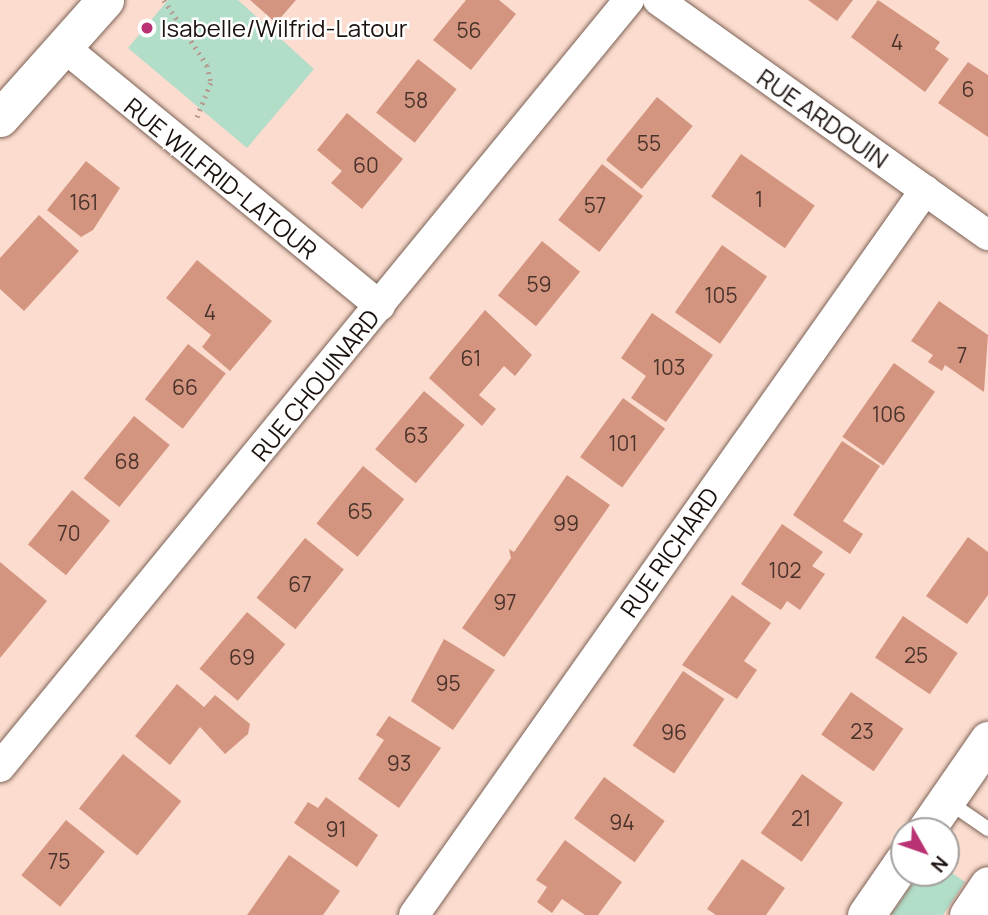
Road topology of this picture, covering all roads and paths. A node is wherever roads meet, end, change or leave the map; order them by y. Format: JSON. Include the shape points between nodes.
{"nodes":[{"id":1,"x":104,"y":0,"type":"edge"},
{"id":2,"x":164,"y":0,"type":"edge"},
{"id":3,"x":629,"y":0,"type":"edge"},
{"id":4,"x":658,"y":0,"type":"edge"},
{"id":5,"x":65,"y":48,"type":"junction"},
{"id":6,"x":197,"y":117,"type":"dead end"},
{"id":7,"x":0,"y":118,"type":"edge"},
{"id":8,"x":925,"y":190,"type":"junction"},
{"id":9,"x":988,"y":235,"type":"edge"},
{"id":10,"x":380,"y":306,"type":"junction"},
{"id":11,"x":988,"y":740,"type":"edge"},
{"id":12,"x":0,"y":768,"type":"edge"},
{"id":13,"x":946,"y":800,"type":"junction"},
{"id":14,"x":934,"y":817,"type":"edge"},
{"id":15,"x":988,"y":829,"type":"edge"},
{"id":16,"x":890,"y":880,"type":"edge"},
{"id":17,"x":988,"y":886,"type":"edge"},
{"id":18,"x":414,"y":915,"type":"edge"},
{"id":19,"x":866,"y":915,"type":"edge"},
{"id":20,"x":968,"y":915,"type":"edge"}],
"edges":[{"from":1,"to":5,"type":"street"},
{"from":2,"to":6,"type":"path","via":[[201,47],[207,65],[211,83]]},
{"from":3,"to":10,"type":"street","name":"RUE CHOUINARD"},
{"from":4,"to":8,"type":"street","name":"RUE ARDOUIN"},
{"from":5,"to":7,"type":"street"},
{"from":5,"to":10,"type":"street","name":"RUE WILFRID-LATOUR"},
{"from":8,"to":9,"type":"street","name":"RUE ARDOUIN"},
{"from":8,"to":18,"type":"street","name":"RUE RICHARD"},
{"from":10,"to":12,"type":"street","name":"RUE CHOUINARD"},
{"from":11,"to":13,"type":"street"},
{"from":13,"to":14,"type":"street"},
{"from":13,"to":15,"type":"lane"},
{"from":16,"to":19,"type":"street"},
{"from":17,"to":20,"type":"street"}]}
